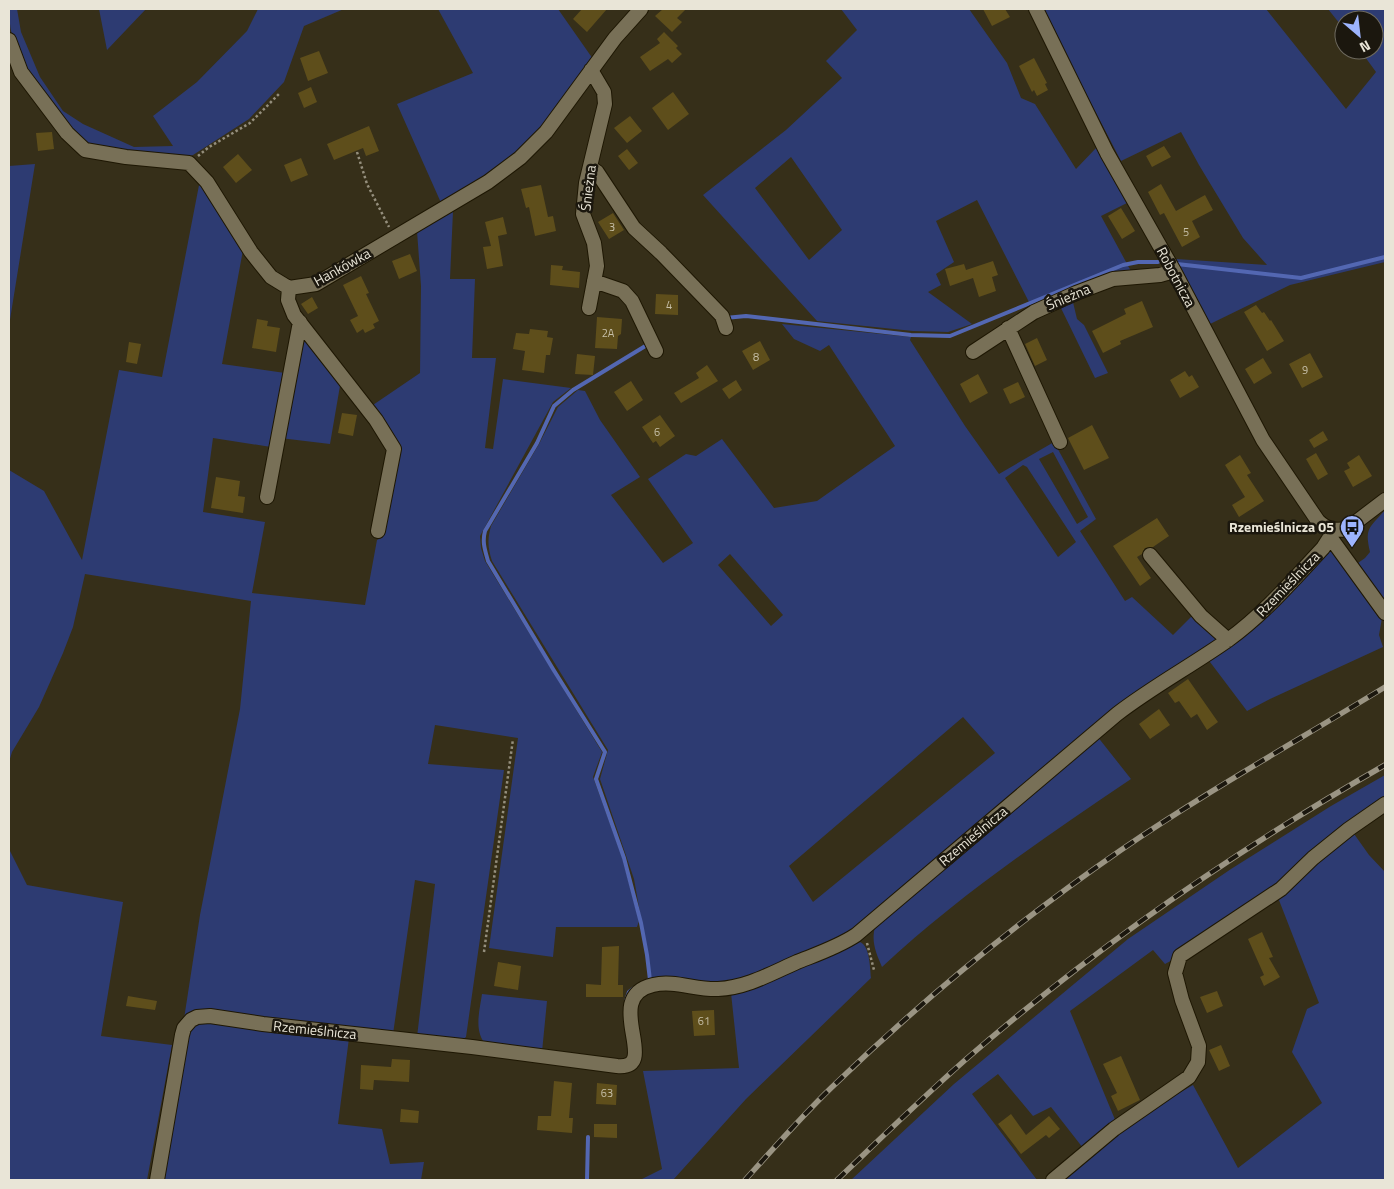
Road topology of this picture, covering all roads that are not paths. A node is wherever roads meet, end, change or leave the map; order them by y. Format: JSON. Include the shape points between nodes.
{"nodes":[{"id":1,"x":641,"y":9,"type":"edge"},
{"id":2,"x":1036,"y":9,"type":"edge"},
{"id":3,"x":9,"y":40,"type":"edge"},
{"id":4,"x":592,"y":70,"type":"junction"},
{"id":5,"x":590,"y":167,"type":"junction"},
{"id":6,"x":1174,"y":271,"type":"junction"},
{"id":7,"x":594,"y":281,"type":"junction"},
{"id":8,"x":289,"y":288,"type":"junction"},
{"id":9,"x":589,"y":308,"type":"dead end"},
{"id":10,"x":300,"y":322,"type":"junction"},
{"id":11,"x":724,"y":322,"type":"dead end"},
{"id":12,"x":1008,"y":328,"type":"junction"},
{"id":13,"x":656,"y":351,"type":"dead end"},
{"id":14,"x":973,"y":352,"type":"dead end"},
{"id":15,"x":1060,"y":442,"type":"dead end"},
{"id":16,"x":267,"y":497,"type":"dead end"},
{"id":17,"x":1385,"y":500,"type":"edge"},
{"id":18,"x":378,"y":531,"type":"dead end"},
{"id":19,"x":1332,"y":532,"type":"junction"},
{"id":20,"x":1150,"y":555,"type":"dead end"},
{"id":21,"x":1385,"y":613,"type":"edge"},
{"id":22,"x":1228,"y":640,"type":"junction"},
{"id":23,"x":1385,"y":804,"type":"edge"},
{"id":24,"x":157,"y":1180,"type":"edge"},
{"id":25,"x":1053,"y":1180,"type":"edge"}],
"edges":[{"from":1,"to":4,"type":"street","name":"Hankówka"},
{"from":2,"to":6,"type":"street","name":"Robotnicza","via":[[1108,153]]},
{"from":3,"to":8,"type":"street","via":[[21,72],[67,133],[85,150],[189,163],[207,182],[251,252],[271,277]]},
{"from":4,"to":5,"type":"street","name":"Śnieżna","via":[[604,92],[605,104]]},
{"from":4,"to":8,"type":"street","name":"Hankówka","via":[[546,132],[520,158],[488,182],[316,284]]},
{"from":5,"to":7,"type":"street","name":"Śnieżna","via":[[584,214],[594,243],[597,266]]},
{"from":5,"to":11,"type":"street","via":[[597,172],[634,228]]},
{"from":6,"to":12,"type":"street","name":"Śnieżna","via":[[1113,279],[1034,312]]},
{"from":6,"to":19,"type":"street","name":"Robotnicza","via":[[1263,440],[1318,521]]},
{"from":7,"to":9,"type":"street","name":"Śnieżna"},
{"from":7,"to":13,"type":"street","via":[[623,291],[632,301]]},
{"from":8,"to":10,"type":"street","via":[[288,300]]},
{"from":10,"to":16,"type":"street"},
{"from":10,"to":18,"type":"street","via":[[376,420],[394,449]]},
{"from":12,"to":14,"type":"street","name":"Śnieżna"},
{"from":12,"to":15,"type":"street"},
{"from":17,"to":19,"type":"street","via":[[1347,529]]},
{"from":19,"to":21,"type":"street","name":"Robotnicza"},
{"from":19,"to":22,"type":"street","name":"Rzemieślnicza","via":[[1323,548],[1264,611]]},
{"from":20,"to":22,"type":"street","via":[[1201,616]]},
{"from":22,"to":24,"type":"street","name":"Rzemieślnicza","via":[[1117,714],[848,940],[739,986],[709,989],[662,983],[645,987],[630,1005],[636,1051],[632,1063],[627,1066],[197,1017],[187,1023],[182,1035]]},
{"from":23,"to":25,"type":"street","via":[[1313,858],[1281,889],[1180,956],[1175,973],[1199,1046],[1198,1062],[1189,1077],[1114,1129]]}]}
